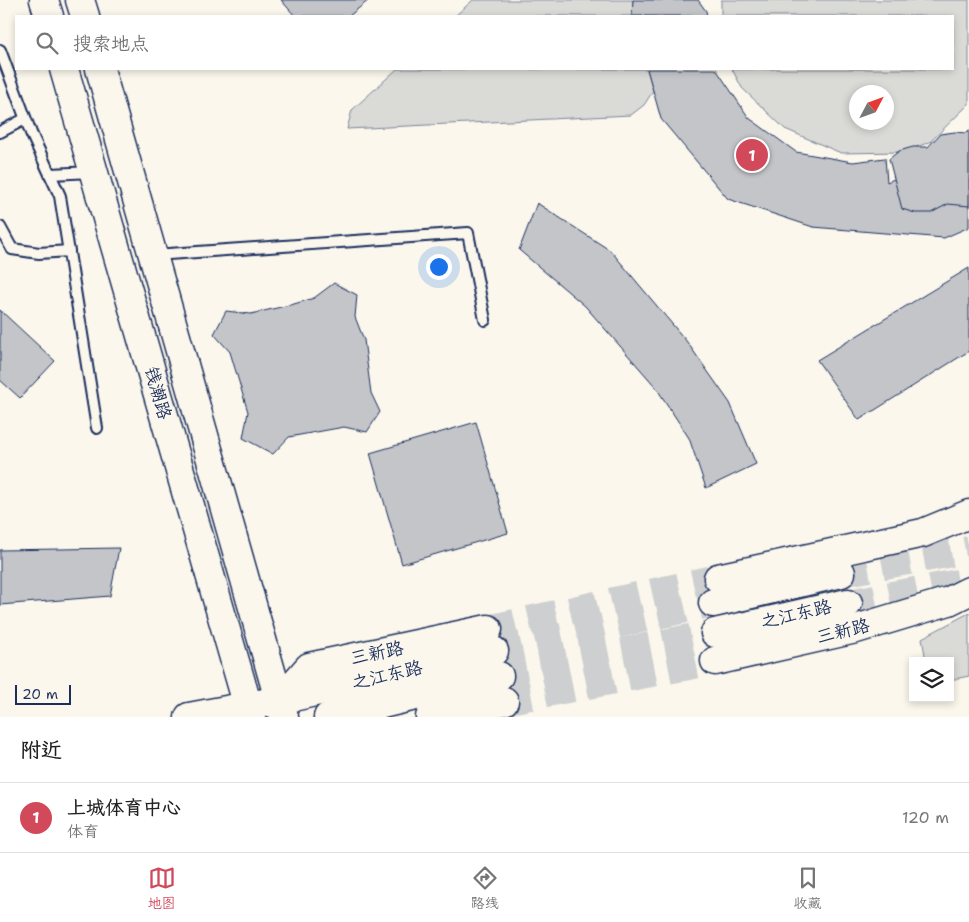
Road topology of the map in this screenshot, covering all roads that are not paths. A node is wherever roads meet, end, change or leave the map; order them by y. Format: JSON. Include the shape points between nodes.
{"nodes":[{"id":1,"x":44,"y":0,"type":"edge"},
{"id":2,"x":80,"y":0,"type":"edge"},
{"id":3,"x":49,"y":15,"type":"edge"},
{"id":4,"x":85,"y":15,"type":"edge"},
{"id":5,"x":0,"y":50,"type":"edge"},
{"id":6,"x":64,"y":70,"type":"edge"},
{"id":7,"x":100,"y":70,"type":"edge"},
{"id":8,"x":25,"y":119,"type":"junction"},
{"id":9,"x":0,"y":132,"type":"edge"},
{"id":10,"x":94,"y":172,"type":"junction"},
{"id":11,"x":50,"y":174,"type":"junction"},
{"id":12,"x":0,"y":227,"type":"edge"},
{"id":13,"x":69,"y":251,"type":"junction"},
{"id":14,"x":153,"y":255,"type":"junction"},
{"id":15,"x":485,"y":320,"type":"dead end"},
{"id":16,"x":97,"y":428,"type":"dead end"},
{"id":17,"x":969,"y":514,"type":"edge"},
{"id":18,"x":841,"y":573,"type":"tunnel mouth"},
{"id":19,"x":969,"y":591,"type":"edge"},
{"id":20,"x":848,"y":603,"type":"tunnel mouth"},
{"id":21,"x":716,"y":633,"type":"tunnel mouth"},
{"id":22,"x":714,"y":662,"type":"tunnel mouth"},
{"id":23,"x":496,"y":664,"type":"junction"},
{"id":24,"x":282,"y":708,"type":"edge"},
{"id":25,"x":250,"y":711,"type":"edge"},
{"id":26,"x":189,"y":717,"type":"edge"},
{"id":27,"x":328,"y":717,"type":"edge"},
{"id":28,"x":430,"y":717,"type":"edge"}],
"edges":[{"from":1,"to":3,"type":"main road"},
{"from":2,"to":4,"type":"main road"},
{"from":5,"to":8,"type":"lane"},
{"from":6,"to":10,"type":"main road","name":"钱潮路"},
{"from":7,"to":14,"type":"main road","name":"钱潮路"},
{"from":8,"to":9,"type":"lane"},
{"from":8,"to":11,"type":"lane"},
{"from":10,"to":11,"type":"lane"},
{"from":10,"to":25,"type":"main road","name":"钱潮路"},
{"from":11,"to":13,"type":"lane","via":[[60,196]]},
{"from":12,"to":13,"type":"lane","via":[[12,249],[38,253]]},
{"from":13,"to":16,"type":"lane"},
{"from":14,"to":15,"type":"lane","via":[[468,233]]},
{"from":14,"to":24,"type":"main road","name":"钱潮路"},
{"from":17,"to":18,"type":"main road","name":"之江东路","via":[[924,533],[716,591]]},
{"from":19,"to":22,"type":"main road","name":"三新路","via":[[949,601],[856,629]]},
{"from":20,"to":21,"type":"main road","name":"之江东路"},
{"from":23,"to":24,"type":"main road","name":"之江东路"},
{"from":23,"to":27,"type":"main road","name":"之江东路"},
{"from":23,"to":28,"type":"main road"},
{"from":24,"to":25,"type":"main road","name":"之江东路"},
{"from":25,"to":26,"type":"main road","name":"之江东路"}]}
